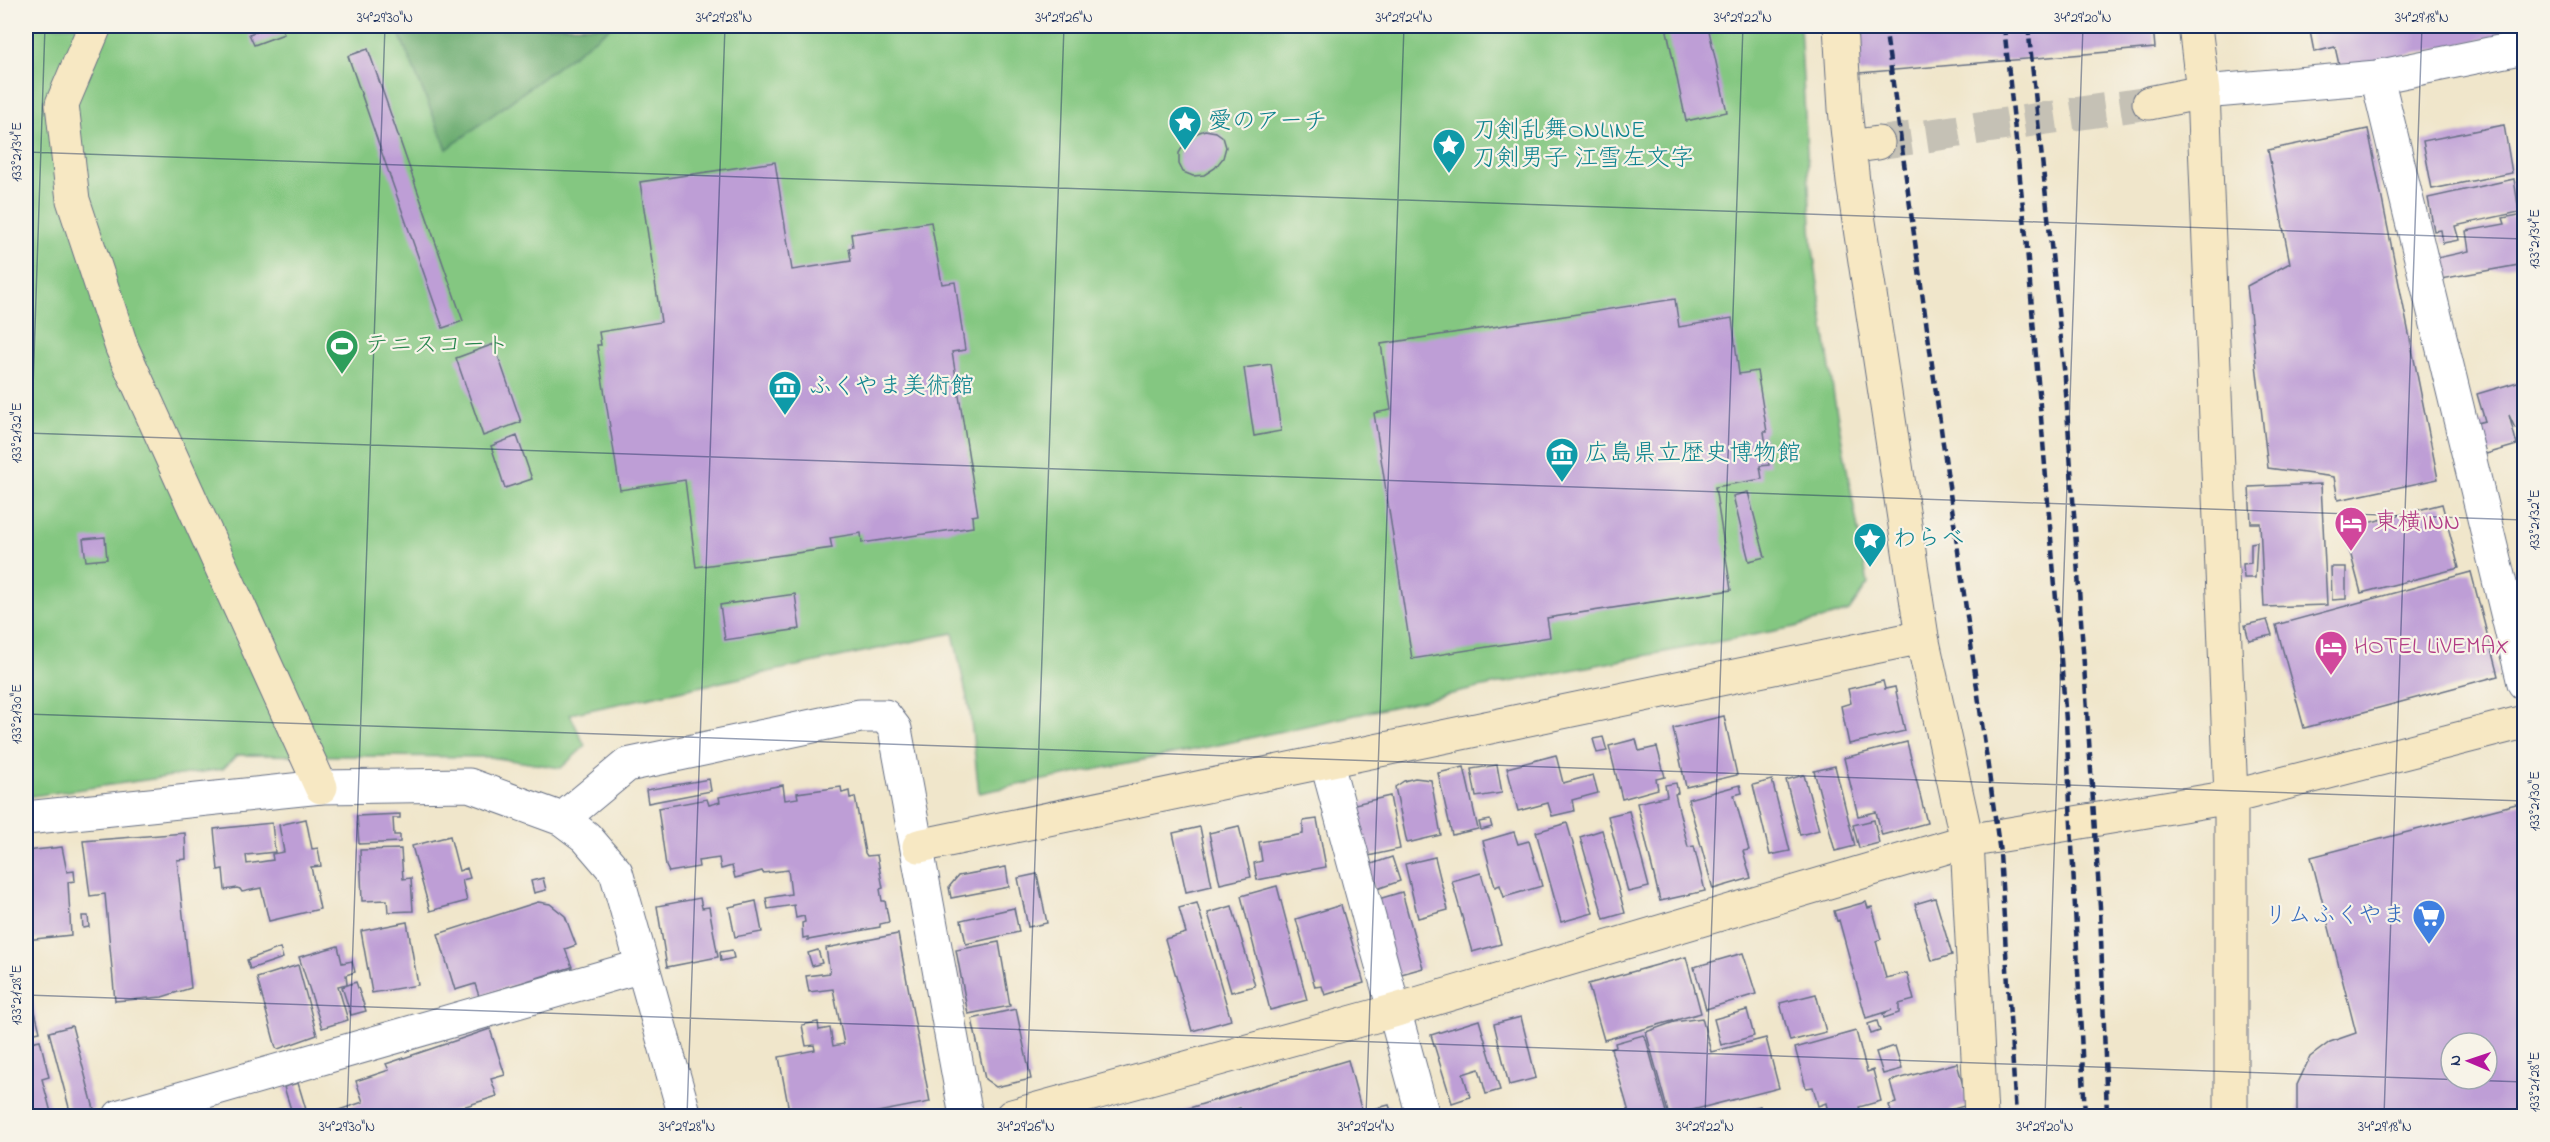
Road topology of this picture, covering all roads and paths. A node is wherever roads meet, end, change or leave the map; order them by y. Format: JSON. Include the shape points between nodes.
{"nodes":[{"id":1,"x":95,"y":26,"type":"edge"},
{"id":2,"x":1840,"y":26,"type":"edge"},
{"id":3,"x":2195,"y":26,"type":"edge"},
{"id":4,"x":2524,"y":47,"type":"edge"},
{"id":5,"x":2377,"y":78,"type":"junction"},
{"id":6,"x":2203,"y":92,"type":"junction"},
{"id":7,"x":2149,"y":104,"type":"tunnel mouth"},
{"id":8,"x":1922,"y":637,"type":"junction"},
{"id":9,"x":2524,"y":683,"type":"edge"},
{"id":10,"x":2524,"y":722,"type":"edge"},
{"id":11,"x":1326,"y":760,"type":"junction"},
{"id":12,"x":321,"y":787,"type":"junction"},
{"id":13,"x":2231,"y":797,"type":"junction"},
{"id":14,"x":26,"y":818,"type":"edge"},
{"id":15,"x":562,"y":819,"type":"junction"},
{"id":16,"x":1967,"y":841,"type":"junction"},
{"id":17,"x":918,"y":846,"type":"junction"},
{"id":18,"x":642,"y":966,"type":"junction"},
{"id":19,"x":1393,"y":1011,"type":"junction"},
{"id":20,"x":120,"y":1116,"type":"edge"},
{"id":21,"x":685,"y":1116,"type":"edge"},
{"id":22,"x":966,"y":1116,"type":"edge"},
{"id":23,"x":1012,"y":1116,"type":"edge"},
{"id":24,"x":1423,"y":1116,"type":"edge"},
{"id":25,"x":1981,"y":1116,"type":"edge"},
{"id":26,"x":2231,"y":1116,"type":"edge"}],
"edges":[{"from":1,"to":12,"type":"street","via":[[62,104],[72,200],[122,348]]},
{"from":2,"to":8,"type":"street","via":[[1863,145]]},
{"from":3,"to":6,"type":"street"},
{"from":4,"to":5,"type":"street"},
{"from":5,"to":6,"type":"street"},
{"from":5,"to":9,"type":"street"},
{"from":6,"to":7,"type":"street"},
{"from":6,"to":13,"type":"street"},
{"from":8,"to":11,"type":"street"},
{"from":8,"to":16,"type":"street"},
{"from":10,"to":13,"type":"street"},
{"from":11,"to":17,"type":"street"},
{"from":11,"to":19,"type":"street"},
{"from":12,"to":14,"type":"street"},
{"from":12,"to":15,"type":"street","via":[[469,785]]},
{"from":13,"to":16,"type":"street"},
{"from":13,"to":26,"type":"street"},
{"from":15,"to":17,"type":"street","via":[[627,765],[860,716],[885,716],[895,729]]},
{"from":15,"to":18,"type":"street","via":[[586,837],[616,872]]},
{"from":16,"to":19,"type":"street"},
{"from":16,"to":25,"type":"street"},
{"from":17,"to":22,"type":"street"},
{"from":18,"to":20,"type":"street"},
{"from":18,"to":21,"type":"street"},
{"from":19,"to":23,"type":"street"},
{"from":19,"to":24,"type":"street"}]}
